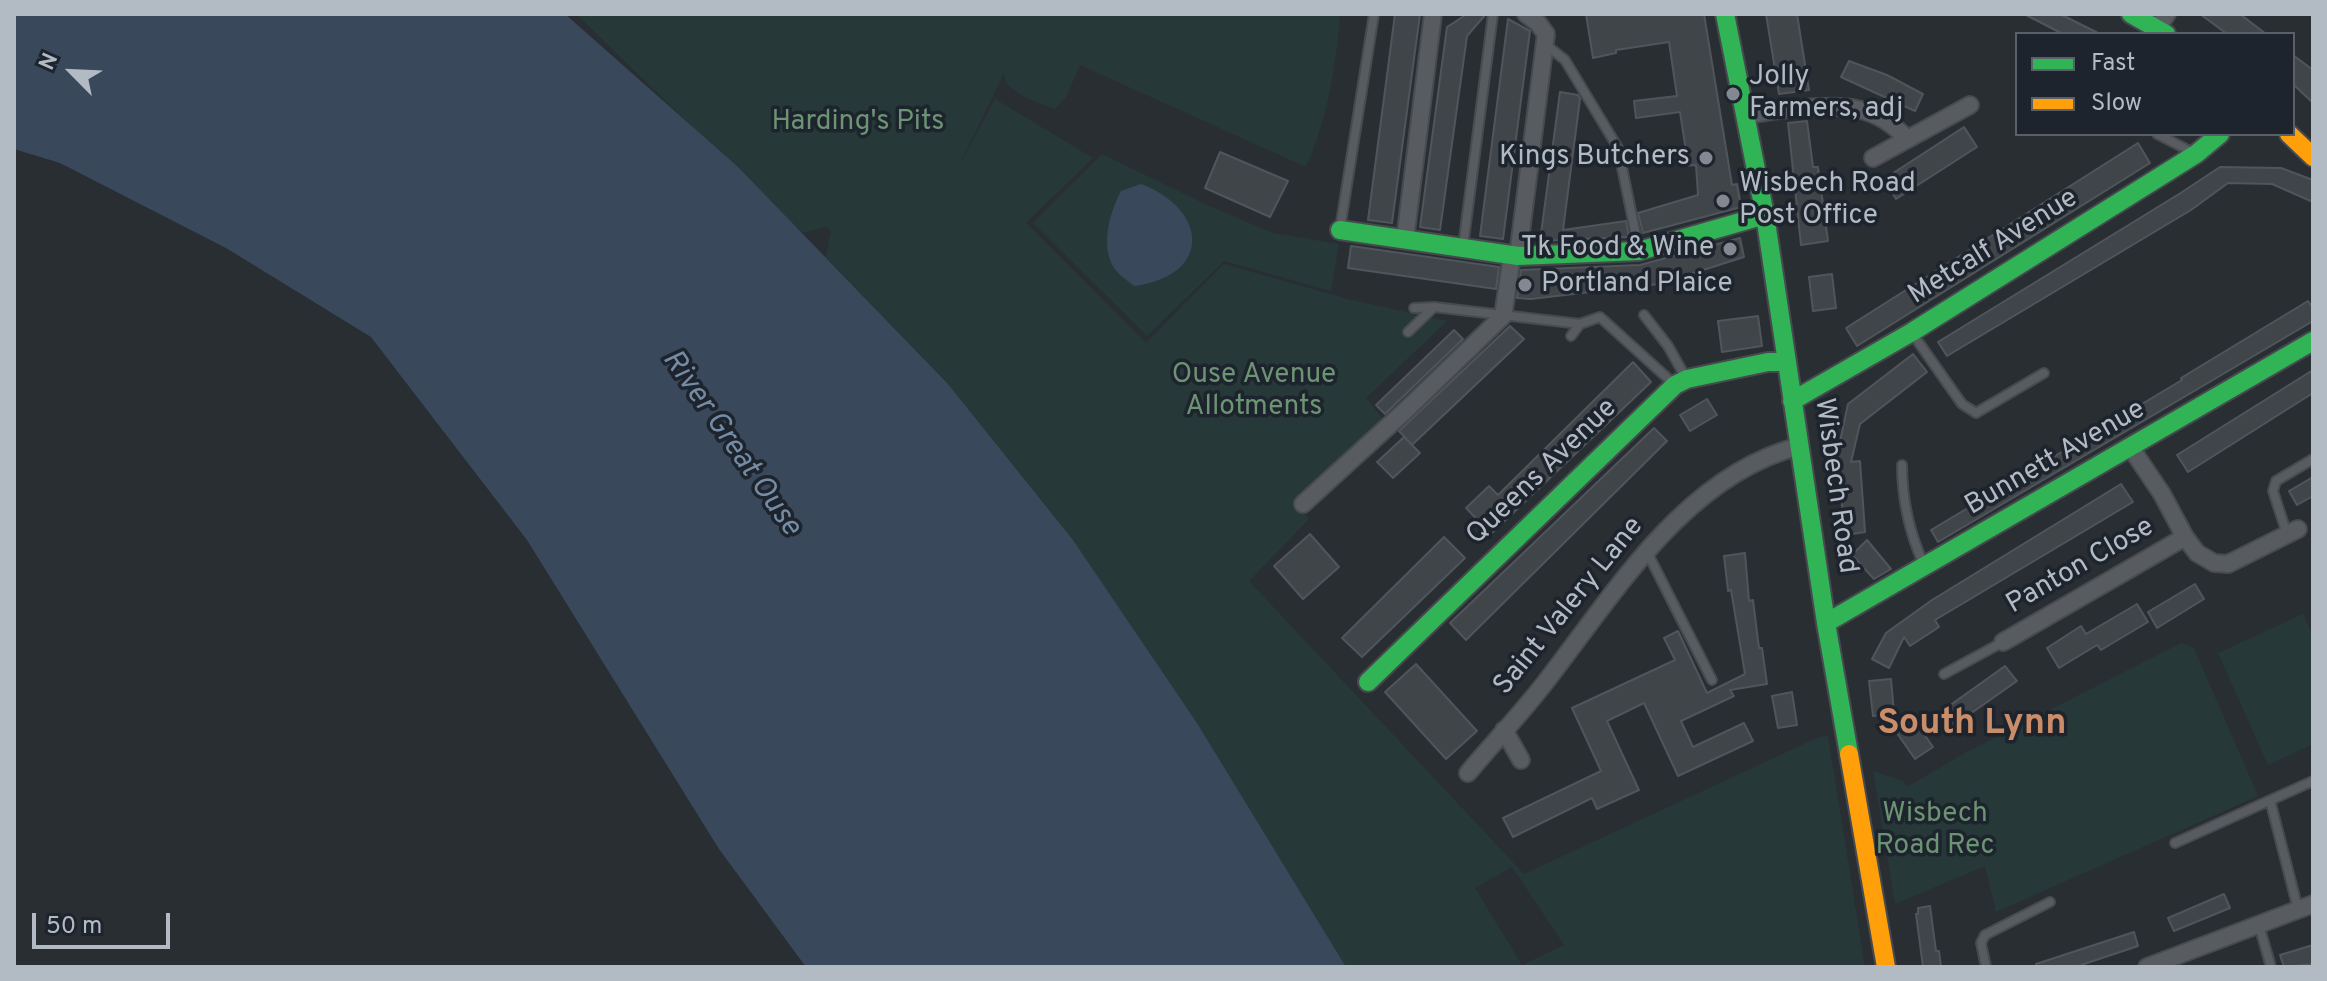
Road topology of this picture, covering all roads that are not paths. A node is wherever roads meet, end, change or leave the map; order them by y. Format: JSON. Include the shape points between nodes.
{"nodes":[{"id":1,"x":1374,"y":14,"type":"edge"},
{"id":2,"x":1433,"y":14,"type":"edge"},
{"id":3,"x":1493,"y":14,"type":"edge"},
{"id":4,"x":1725,"y":14,"type":"edge"},
{"id":5,"x":2131,"y":14,"type":"edge"},
{"id":6,"x":1534,"y":17,"type":"edge"},
{"id":7,"x":2163,"y":25,"type":"edge"},
{"id":8,"x":1546,"y":45,"type":"junction"},
{"id":9,"x":1970,"y":105,"type":"dead end"},
{"id":10,"x":1746,"y":116,"type":"junction"},
{"id":11,"x":2161,"y":136,"type":"edge"},
{"id":12,"x":2218,"y":136,"type":"edge"},
{"id":13,"x":2291,"y":136,"type":"edge"},
{"id":14,"x":1907,"y":139,"type":"junction"},
{"id":15,"x":2196,"y":154,"type":"junction"},
{"id":16,"x":2313,"y":157,"type":"edge"},
{"id":17,"x":1873,"y":158,"type":"dead end"},
{"id":18,"x":1765,"y":215,"type":"junction"},
{"id":19,"x":1340,"y":230,"type":"joint"},
{"id":20,"x":1405,"y":240,"type":"junction"},
{"id":21,"x":1463,"y":248,"type":"junction"},
{"id":22,"x":1639,"y":251,"type":"junction"},
{"id":23,"x":1515,"y":256,"type":"junction"},
{"id":24,"x":1434,"y":307,"type":"junction"},
{"id":25,"x":1414,"y":308,"type":"dead end"},
{"id":26,"x":1644,"y":315,"type":"dead end"},
{"id":27,"x":1503,"y":316,"type":"junction"},
{"id":28,"x":1580,"y":324,"type":"junction"},
{"id":29,"x":1408,"y":332,"type":"dead end"},
{"id":30,"x":1912,"y":332,"type":"junction"},
{"id":31,"x":1571,"y":336,"type":"dead end"},
{"id":32,"x":2313,"y":341,"type":"edge"},
{"id":33,"x":1787,"y":362,"type":"junction"},
{"id":34,"x":2044,"y":373,"type":"dead end"},
{"id":35,"x":1681,"y":382,"type":"junction"},
{"id":36,"x":1792,"y":401,"type":"junction"},
{"id":37,"x":1800,"y":446,"type":"junction"},
{"id":38,"x":2131,"y":448,"type":"junction"},
{"id":39,"x":2313,"y":459,"type":"edge"},
{"id":40,"x":1902,"y":465,"type":"dead end"},
{"id":41,"x":1303,"y":504,"type":"dead end"},
{"id":42,"x":2293,"y":532,"type":"joint"},
{"id":43,"x":2185,"y":537,"type":"junction"},
{"id":44,"x":1646,"y":550,"type":"junction"},
{"id":45,"x":1925,"y":565,"type":"junction"},
{"id":46,"x":1826,"y":623,"type":"junction"},
{"id":47,"x":2003,"y":642,"type":"joint"},
{"id":48,"x":1944,"y":674,"type":"dead end"},
{"id":49,"x":1712,"y":680,"type":"dead end"},
{"id":50,"x":1368,"y":682,"type":"dead end"},
{"id":51,"x":1504,"y":730,"type":"junction"},
{"id":52,"x":1521,"y":760,"type":"dead end"},
{"id":53,"x":1468,"y":773,"type":"dead end"},
{"id":54,"x":2313,"y":781,"type":"edge"},
{"id":55,"x":2270,"y":800,"type":"junction"},
{"id":56,"x":2175,"y":843,"type":"dead end"},
{"id":57,"x":2050,"y":902,"type":"dead end"},
{"id":58,"x":2306,"y":907,"type":"edge"},
{"id":59,"x":2259,"y":925,"type":"junction"},
{"id":60,"x":1886,"y":967,"type":"edge"},
{"id":61,"x":1986,"y":967,"type":"edge"},
{"id":62,"x":2147,"y":967,"type":"edge"},
{"id":63,"x":2271,"y":967,"type":"edge"}],
"edges":[{"from":1,"to":19,"type":"lane"},
{"from":2,"to":20,"type":"street"},
{"from":3,"to":21,"type":"lane"},
{"from":4,"to":10,"type":"street","name":"Wisbech Road"},
{"from":5,"to":7,"type":"street"},
{"from":6,"to":8,"type":"street","via":[[1546,34]]},
{"from":8,"to":22,"type":"lane","via":[[1565,60],[1618,148]]},
{"from":8,"to":23,"type":"street"},
{"from":9,"to":14,"type":"street"},
{"from":10,"to":14,"type":"street","via":[[1843,105],[1896,127]]},
{"from":10,"to":18,"type":"street","name":"Wisbech Road"},
{"from":11,"to":15,"type":"lane"},
{"from":12,"to":15,"type":"street","name":"Metcalf Avenue"},
{"from":13,"to":16,"type":"street"},
{"from":14,"to":17,"type":"street"},
{"from":15,"to":30,"type":"street","name":"Metcalf Avenue"},
{"from":18,"to":22,"type":"street"},
{"from":18,"to":33,"type":"street","name":"Wisbech Road"},
{"from":19,"to":20,"type":"street"},
{"from":20,"to":21,"type":"street"},
{"from":21,"to":23,"type":"street"},
{"from":22,"to":23,"type":"street"},
{"from":23,"to":27,"type":"street"},
{"from":24,"to":25,"type":"lane"},
{"from":24,"to":27,"type":"lane"},
{"from":24,"to":29,"type":"lane"},
{"from":26,"to":35,"type":"lane","via":[[1668,346]]},
{"from":27,"to":28,"type":"lane"},
{"from":27,"to":41,"type":"street"},
{"from":28,"to":31,"type":"lane"},
{"from":28,"to":35,"type":"lane","via":[[1600,317]]},
{"from":30,"to":34,"type":"lane","via":[[1962,404],[1976,413]]},
{"from":30,"to":36,"type":"street","name":"Metcalf Avenue"},
{"from":32,"to":38,"type":"street","name":"Bunnett Avenue"},
{"from":33,"to":35,"type":"street"},
{"from":33,"to":36,"type":"street","name":"Wisbech Road"},
{"from":35,"to":50,"type":"street","name":"Queens Avenue"},
{"from":36,"to":37,"type":"street","name":"Wisbech Road"},
{"from":37,"to":44,"type":"street","name":"Saint Valery Lane","via":[[1752,463],[1674,520]]},
{"from":37,"to":46,"type":"street","name":"Wisbech Road"},
{"from":38,"to":43,"type":"street","name":"Panton Close"},
{"from":38,"to":45,"type":"street","name":"Bunnett Avenue"},
{"from":39,"to":42,"type":"lane","via":[[2276,481],[2273,491]]},
{"from":40,"to":45,"type":"lane","via":[[1912,537]]},
{"from":42,"to":43,"type":"street","name":"Panton Close","via":[[2228,564],[2197,553]]},
{"from":43,"to":47,"type":"street","name":"Panton Close"},
{"from":44,"to":49,"type":"lane"},
{"from":44,"to":51,"type":"street","name":"Saint Valery Lane"},
{"from":45,"to":46,"type":"street","name":"Bunnett Avenue"},
{"from":46,"to":60,"type":"street","name":"Wisbech Road"},
{"from":47,"to":48,"type":"lane"},
{"from":51,"to":52,"type":"street","name":"Saint Valery Lane"},
{"from":51,"to":53,"type":"street","name":"Saint Valery Lane"},
{"from":54,"to":55,"type":"lane"},
{"from":55,"to":56,"type":"lane"},
{"from":55,"to":58,"type":"lane"},
{"from":57,"to":61,"type":"lane","via":[[1985,935],[1981,943]]},
{"from":58,"to":59,"type":"street"},
{"from":59,"to":62,"type":"street"},
{"from":59,"to":63,"type":"lane"}]}
